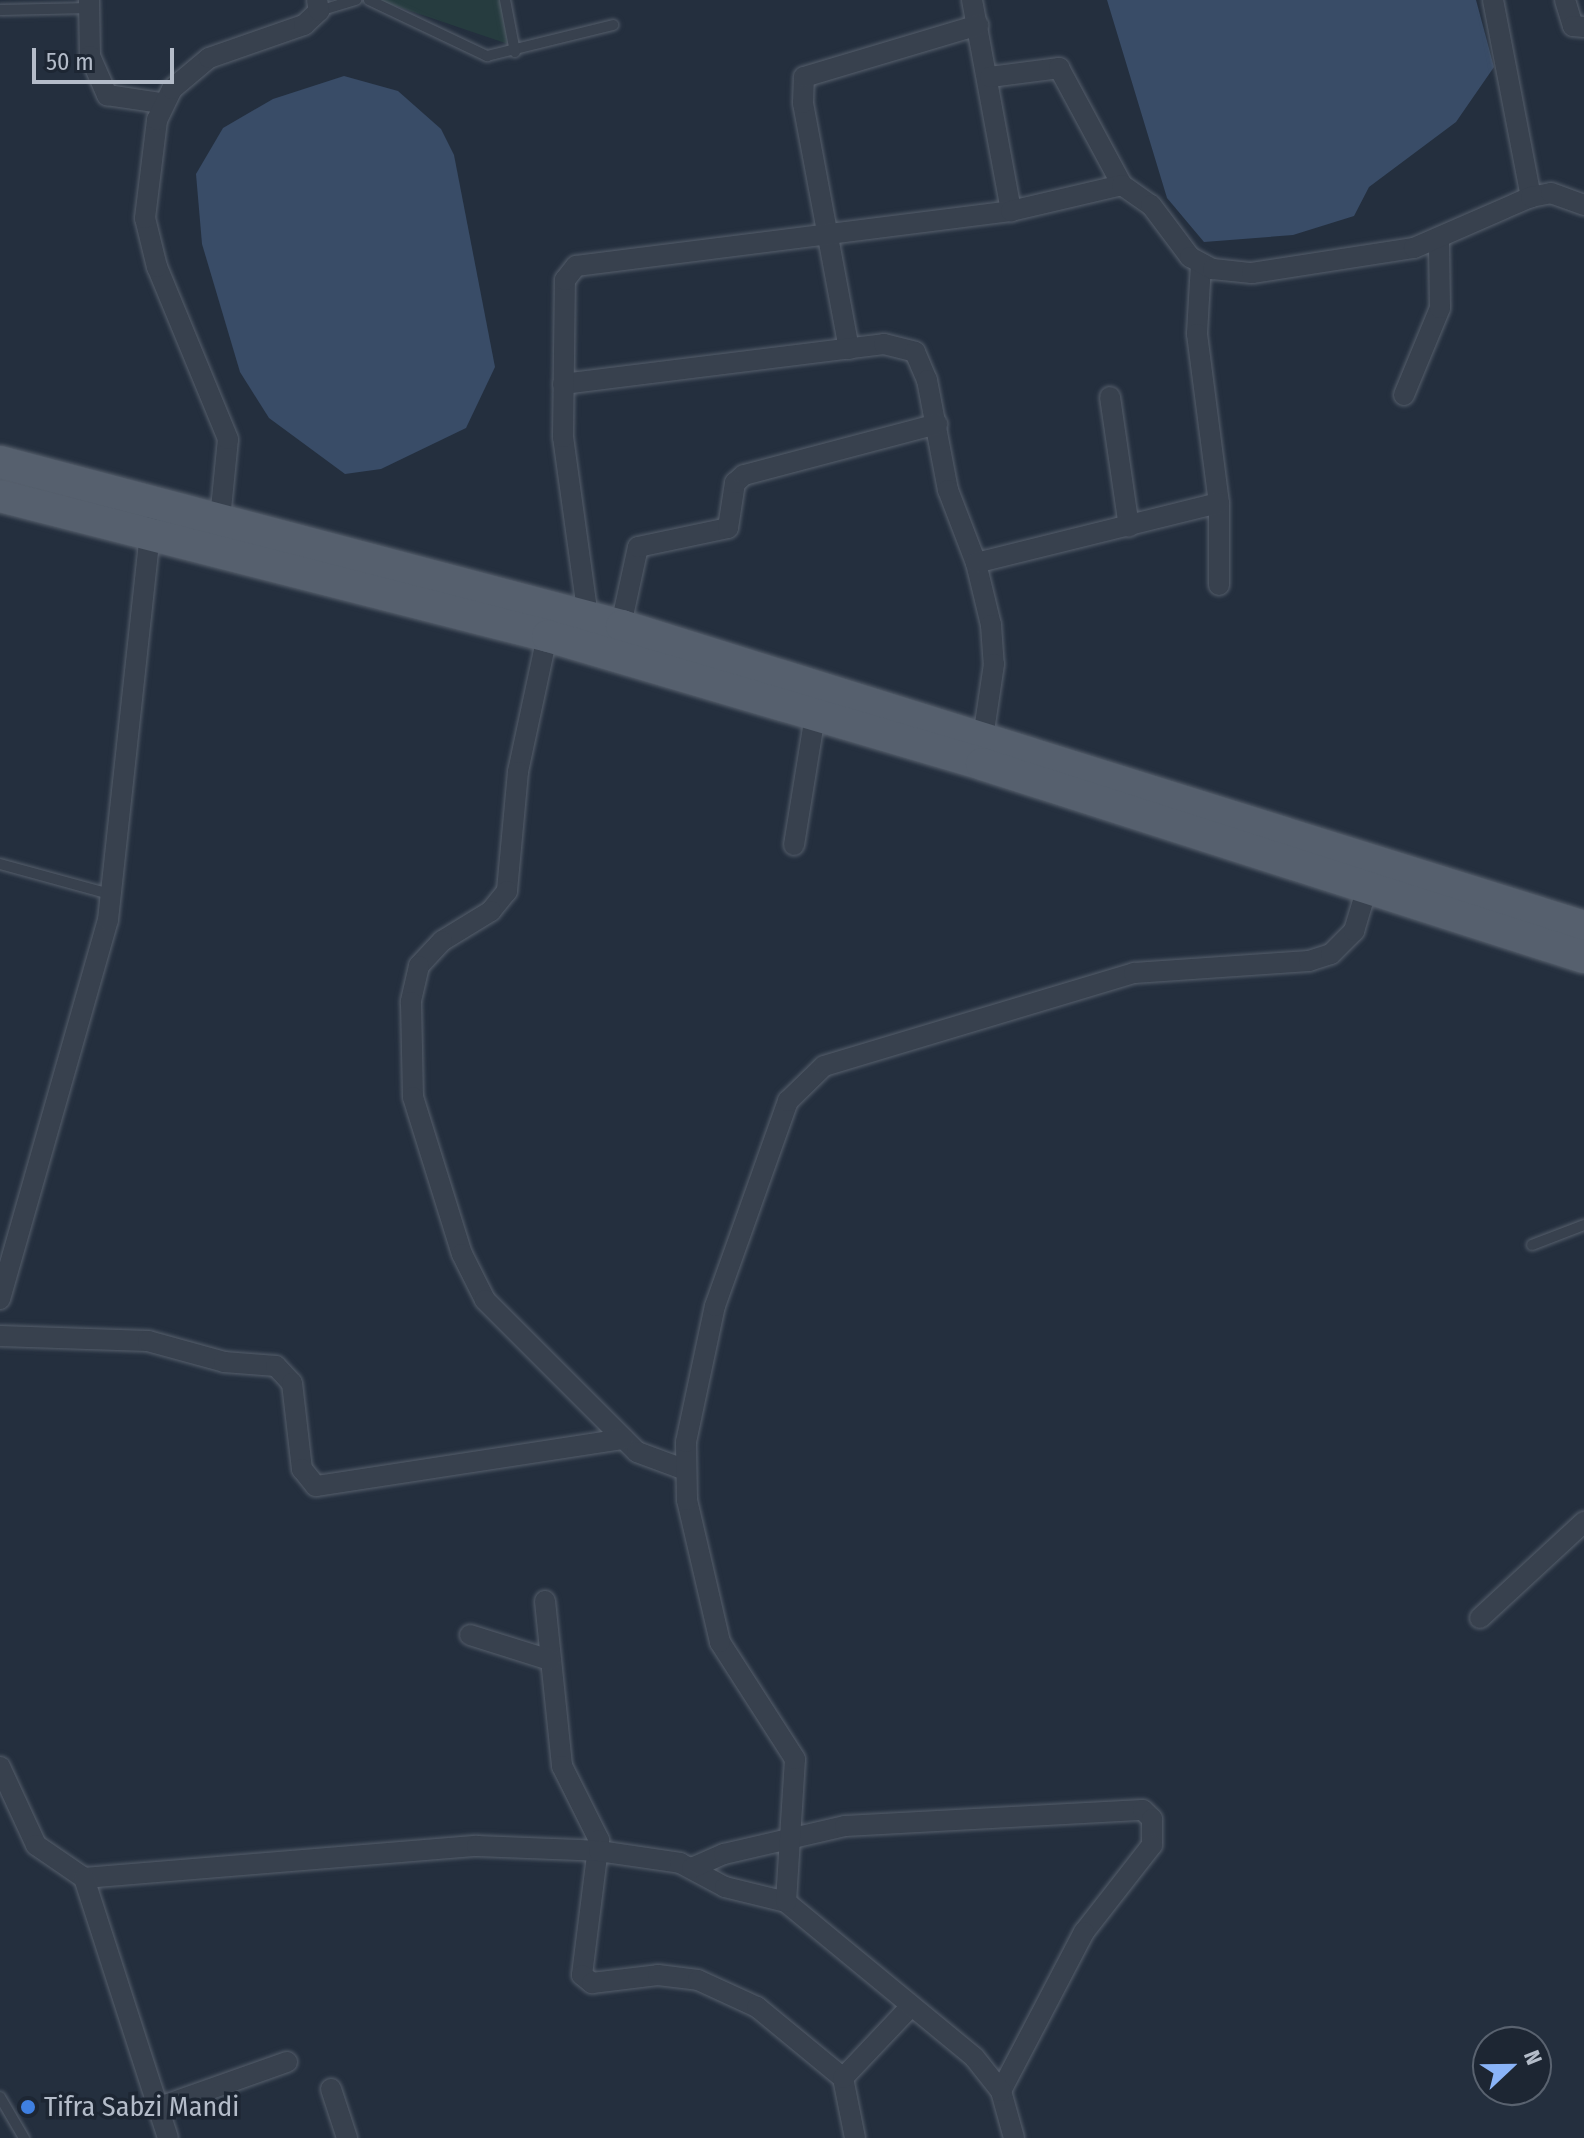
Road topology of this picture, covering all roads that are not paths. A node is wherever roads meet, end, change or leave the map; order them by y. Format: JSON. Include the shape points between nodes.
{"nodes":[{"id":1,"x":356,"y":0,"type":"edge"},
{"id":2,"x":372,"y":0,"type":"edge"},
{"id":3,"x":505,"y":0,"type":"edge"},
{"id":4,"x":972,"y":0,"type":"edge"},
{"id":5,"x":1493,"y":0,"type":"edge"},
{"id":6,"x":1565,"y":0,"type":"edge"},
{"id":7,"x":90,"y":4,"type":"edge"},
{"id":8,"x":318,"y":6,"type":"edge"},
{"id":9,"x":0,"y":10,"type":"edge"},
{"id":10,"x":613,"y":25,"type":"dead end"},
{"id":11,"x":978,"y":25,"type":"junction"},
{"id":12,"x":1584,"y":27,"type":"edge"},
{"id":13,"x":515,"y":52,"type":"junction"},
{"id":14,"x":990,"y":77,"type":"junction"},
{"id":15,"x":161,"y":103,"type":"junction"},
{"id":16,"x":1122,"y":185,"type":"junction"},
{"id":17,"x":1531,"y":197,"type":"junction"},
{"id":18,"x":1584,"y":205,"type":"edge"},
{"id":19,"x":1011,"y":211,"type":"junction"},
{"id":20,"x":825,"y":232,"type":"junction"},
{"id":21,"x":1439,"y":241,"type":"junction"},
{"id":22,"x":1201,"y":264,"type":"junction"},
{"id":23,"x":849,"y":349,"type":"junction"},
{"id":24,"x":563,"y":384,"type":"junction"},
{"id":25,"x":1404,"y":395,"type":"dead end"},
{"id":26,"x":1110,"y":397,"type":"dead end"},
{"id":27,"x":937,"y":424,"type":"junction"},
{"id":28,"x":0,"y":462,"type":"edge"},
{"id":29,"x":0,"y":496,"type":"edge"},
{"id":30,"x":1219,"y":503,"type":"junction"},
{"id":31,"x":152,"y":517,"type":"junction"},
{"id":32,"x":220,"y":519,"type":"junction"},
{"id":33,"x":1129,"y":527,"type":"junction"},
{"id":34,"x":976,"y":563,"type":"junction"},
{"id":35,"x":1219,"y":585,"type":"dead end"},
{"id":36,"x":588,"y":617,"type":"junction"},
{"id":37,"x":550,"y":622,"type":"junction"},
{"id":38,"x":622,"y":626,"type":"junction"},
{"id":39,"x":613,"y":656,"type":"junction"},
{"id":40,"x":815,"y":716,"type":"junction"},
{"id":41,"x":983,"y":738,"type":"junction"},
{"id":42,"x":794,"y":845,"type":"dead end"},
{"id":43,"x":0,"y":864,"type":"edge"},
{"id":44,"x":1367,"y":888,"type":"junction"},
{"id":45,"x":113,"y":895,"type":"junction"},
{"id":46,"x":1576,"y":940,"type":"edge"},
{"id":47,"x":1584,"y":1225,"type":"edge"},
{"id":48,"x":1532,"y":1245,"type":"dead end"},
{"id":49,"x":0,"y":1299,"type":"edge"},
{"id":50,"x":0,"y":1336,"type":"edge"},
{"id":51,"x":623,"y":1439,"type":"junction"},
{"id":52,"x":683,"y":1469,"type":"junction"},
{"id":53,"x":1584,"y":1522,"type":"edge"},
{"id":54,"x":545,"y":1601,"type":"dead end"},
{"id":55,"x":1480,"y":1618,"type":"dead end"},
{"id":56,"x":470,"y":1635,"type":"dead end"},
{"id":57,"x":550,"y":1660,"type":"junction"},
{"id":58,"x":3,"y":1773,"type":"edge"},
{"id":59,"x":794,"y":1837,"type":"junction"},
{"id":60,"x":599,"y":1851,"type":"junction"},
{"id":61,"x":692,"y":1868,"type":"junction"},
{"id":62,"x":84,"y":1878,"type":"junction"},
{"id":63,"x":786,"y":1902,"type":"junction"},
{"id":64,"x":911,"y":2006,"type":"junction"},
{"id":65,"x":287,"y":2062,"type":"dead end"},
{"id":66,"x":843,"y":2078,"type":"junction"},
{"id":67,"x":331,"y":2089,"type":"dead end"},
{"id":68,"x":1001,"y":2091,"type":"junction"},
{"id":69,"x":0,"y":2097,"type":"edge"},
{"id":70,"x":157,"y":2108,"type":"junction"},
{"id":71,"x":24,"y":2138,"type":"edge"},
{"id":72,"x":168,"y":2138,"type":"edge"},
{"id":73,"x":347,"y":2138,"type":"edge"},
{"id":74,"x":855,"y":2138,"type":"edge"},
{"id":75,"x":1014,"y":2138,"type":"edge"}],
"edges":[{"from":1,"to":8,"type":"lane"},
{"from":2,"to":13,"type":"lane","via":[[476,53]]},
{"from":3,"to":13,"type":"lane"},
{"from":4,"to":11,"type":"street"},
{"from":5,"to":17,"type":"street"},
{"from":6,"to":12,"type":"street","via":[[1573,26]]},
{"from":7,"to":9,"type":"lane"},
{"from":7,"to":15,"type":"street","via":[[90,56],[107,95]]},
{"from":8,"to":15,"type":"street","via":[[304,25],[225,49]]},
{"from":10,"to":13,"type":"lane"},
{"from":11,"to":14,"type":"street"},
{"from":11,"to":20,"type":"street","via":[[804,77],[803,103]]},
{"from":14,"to":16,"type":"street","via":[[1059,68]]},
{"from":14,"to":19,"type":"street"},
{"from":15,"to":32,"type":"street","via":[[145,218],[157,267],[228,439]]},
{"from":16,"to":19,"type":"street"},
{"from":16,"to":22,"type":"street","via":[[1151,205]]},
{"from":17,"to":18,"type":"street","via":[[1551,193]]},
{"from":17,"to":21,"type":"street"},
{"from":19,"to":20,"type":"street"},
{"from":20,"to":23,"type":"street"},
{"from":20,"to":24,"type":"street","via":[[567,270]]},
{"from":21,"to":22,"type":"street","via":[[1252,273]]},
{"from":21,"to":25,"type":"street","via":[[1440,308]]},
{"from":22,"to":30,"type":"street","via":[[1197,334]]},
{"from":23,"to":24,"type":"street"},
{"from":23,"to":27,"type":"street","via":[[896,344],[915,352]]},
{"from":24,"to":36,"type":"street","via":[[563,437]]},
{"from":26,"to":33,"type":"street"},
{"from":27,"to":34,"type":"street","via":[[948,490]]},
{"from":27,"to":38,"type":"street","via":[[744,475],[735,483],[728,528],[638,547]]},
{"from":28,"to":31,"type":"main road"},
{"from":29,"to":31,"type":"main road"},
{"from":30,"to":33,"type":"street"},
{"from":30,"to":35,"type":"street"},
{"from":31,"to":32,"type":"main road"},
{"from":31,"to":37,"type":"main road"},
{"from":31,"to":45,"type":"street"},
{"from":32,"to":37,"type":"main road"},
{"from":33,"to":34,"type":"street"},
{"from":34,"to":41,"type":"street","via":[[994,647]]},
{"from":36,"to":37,"type":"main road"},
{"from":36,"to":38,"type":"main road"},
{"from":37,"to":39,"type":"main road"},
{"from":37,"to":51,"type":"street","via":[[518,772],[507,891],[491,911],[442,941],[419,966],[410,1070],[418,1119],[475,1284],[499,1318]]},
{"from":38,"to":39,"type":"street"},
{"from":38,"to":41,"type":"main road"},
{"from":39,"to":40,"type":"main road"},
{"from":40,"to":42,"type":"street"},
{"from":40,"to":44,"type":"main road"},
{"from":41,"to":46,"type":"main road"},
{"from":43,"to":45,"type":"lane"},
{"from":44,"to":46,"type":"main road"},
{"from":44,"to":52,"type":"street","via":[[1354,931],[1331,954],[1123,975],[886,1042],[804,1079],[788,1101],[715,1306]]},
{"from":45,"to":49,"type":"street"},
{"from":47,"to":48,"type":"lane"},
{"from":50,"to":51,"type":"street","via":[[148,1341],[224,1362],[276,1366],[292,1383],[302,1469],[316,1486]]},
{"from":51,"to":52,"type":"street","via":[[652,1460]]},
{"from":52,"to":59,"type":"street","via":[[713,1620],[732,1664],[795,1759]]},
{"from":53,"to":55,"type":"street"},
{"from":54,"to":57,"type":"street"},
{"from":56,"to":57,"type":"street"},
{"from":57,"to":60,"type":"street","via":[[565,1778],[596,1832]]},
{"from":58,"to":62,"type":"street","via":[[24,1827],[57,1866]]},
{"from":59,"to":61,"type":"street"},
{"from":59,"to":63,"type":"street"},
{"from":59,"to":68,"type":"street","via":[[872,1822],[1129,1808],[1152,1819],[1152,1845],[1084,1932]]},
{"from":60,"to":61,"type":"street"},
{"from":60,"to":62,"type":"street","via":[[440,1846]]},
{"from":60,"to":66,"type":"street","via":[[581,1968],[586,1980],[658,1975],[721,1987],[757,2007]]},
{"from":61,"to":63,"type":"street","via":[[725,1887]]},
{"from":62,"to":70,"type":"street"},
{"from":63,"to":64,"type":"street"},
{"from":64,"to":66,"type":"street"},
{"from":64,"to":68,"type":"street","via":[[974,2057]]},
{"from":65,"to":70,"type":"street"},
{"from":66,"to":74,"type":"street"},
{"from":67,"to":73,"type":"street"},
{"from":68,"to":75,"type":"street"},
{"from":69,"to":71,"type":"lane"},
{"from":70,"to":72,"type":"street"}]}
